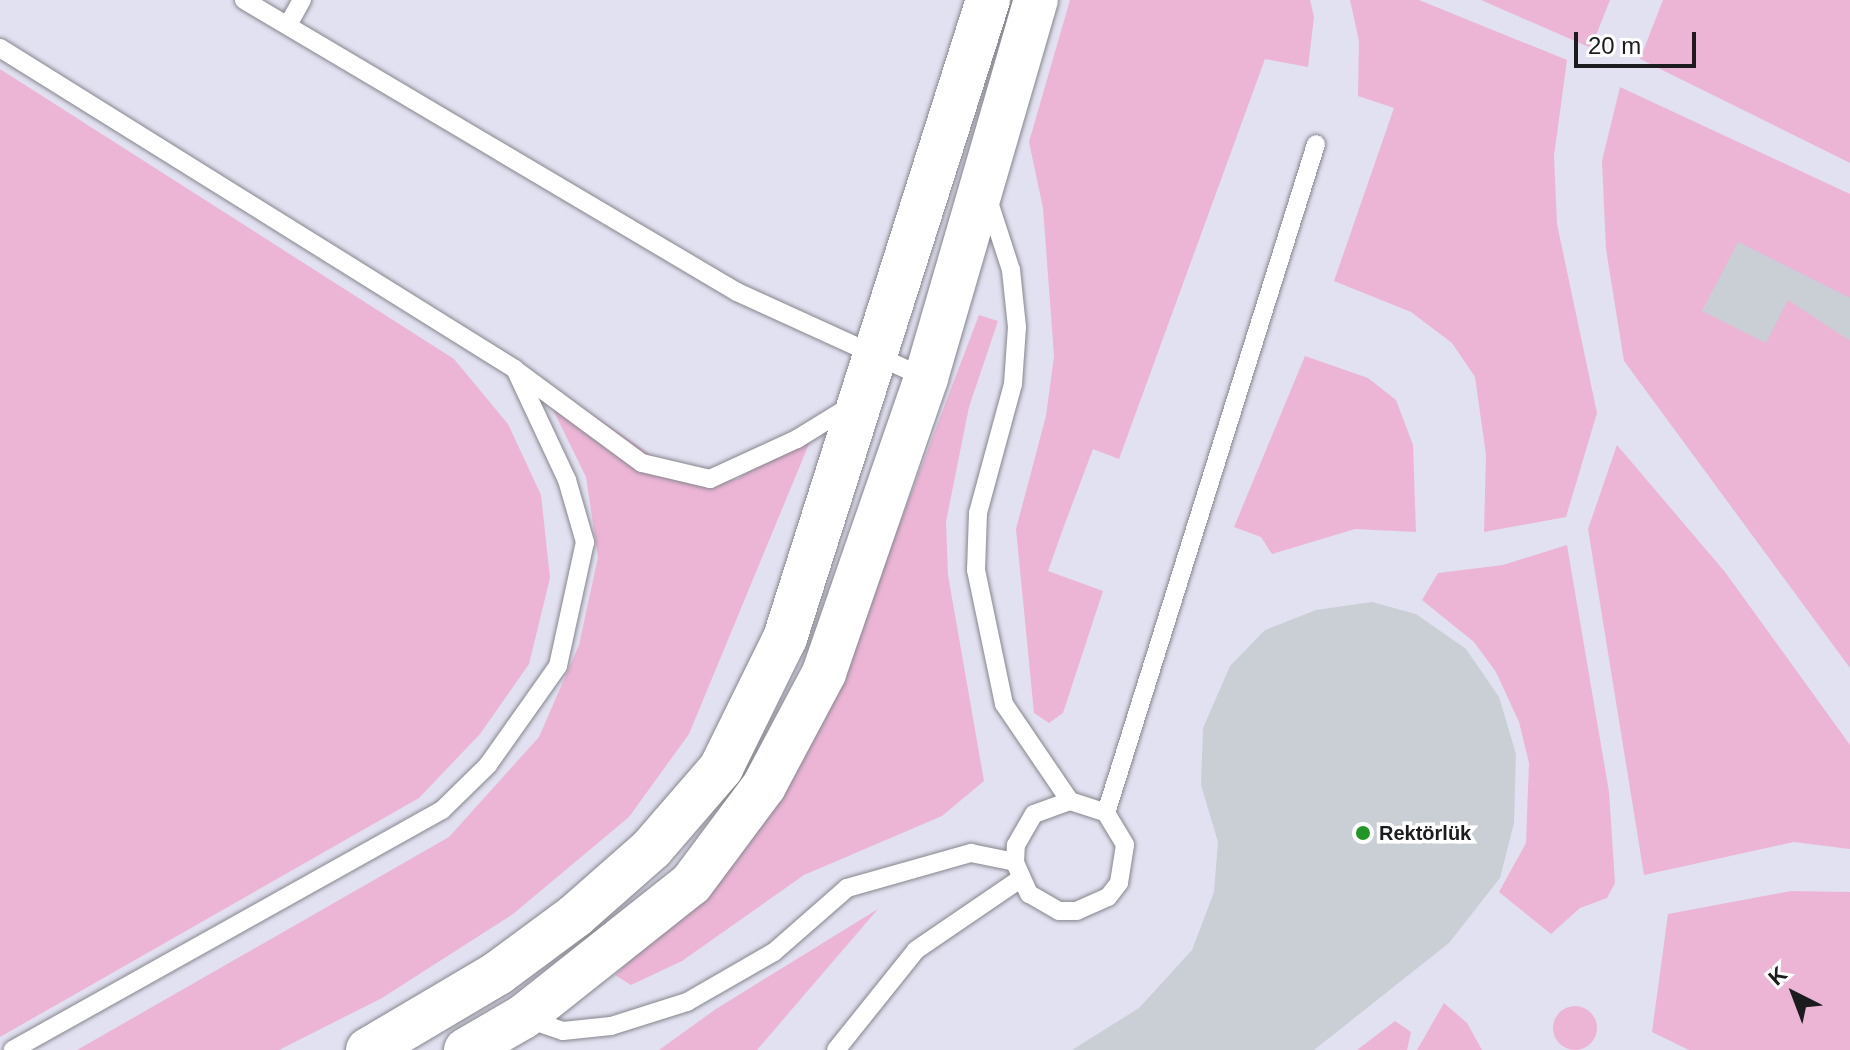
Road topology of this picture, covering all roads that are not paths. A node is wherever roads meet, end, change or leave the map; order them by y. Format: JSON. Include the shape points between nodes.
{"nodes":[{"id":1,"x":244,"y":0,"type":"edge"},
{"id":2,"x":302,"y":0,"type":"edge"},
{"id":3,"x":988,"y":0,"type":"edge"},
{"id":4,"x":1036,"y":0,"type":"edge"},
{"id":5,"x":288,"y":25,"type":"junction"},
{"id":6,"x":0,"y":48,"type":"edge"},
{"id":7,"x":1316,"y":144,"type":"dead end"},
{"id":8,"x":981,"y":175,"type":"junction"},
{"id":9,"x":515,"y":369,"type":"junction"},
{"id":10,"x":872,"y":377,"type":"junction"},
{"id":11,"x":926,"y":378,"type":"junction"},
{"id":12,"x":1070,"y":801,"type":"junction"},
{"id":13,"x":1106,"y":813,"type":"junction"},
{"id":14,"x":1017,"y":871,"type":"junction"},
{"id":15,"x":523,"y":1017,"type":"junction"},
{"id":16,"x":12,"y":1050,"type":"edge"},
{"id":17,"x":368,"y":1050,"type":"edge"},
{"id":18,"x":466,"y":1050,"type":"edge"},
{"id":19,"x":836,"y":1050,"type":"edge"}],
"edges":[{"from":1,"to":5,"type":"lane"},
{"from":2,"to":5,"type":"lane"},
{"from":3,"to":10,"type":"street"},
{"from":4,"to":8,"type":"street"},
{"from":5,"to":10,"type":"lane"},
{"from":6,"to":9,"type":"lane"},
{"from":7,"to":13,"type":"lane"},
{"from":8,"to":11,"type":"street"},
{"from":8,"to":12,"type":"lane","via":[[1018,310],[1013,384],[978,513],[976,570],[1004,704]]},
{"from":9,"to":10,"type":"lane","via":[[642,463],[710,479],[797,439]]},
{"from":9,"to":16,"type":"lane","via":[[567,480],[585,542],[558,666],[527,715],[442,810]]},
{"from":10,"to":11,"type":"lane"},
{"from":10,"to":17,"type":"street","via":[[785,638],[721,768],[652,848],[575,916],[498,973]]},
{"from":11,"to":15,"type":"street","via":[[824,673],[764,786],[691,884]]},
{"from":12,"to":13,"type":"lane"},
{"from":12,"to":14,"type":"lane","via":[[1034,814],[1016,845]]},
{"from":13,"to":14,"type":"lane","via":[[1125,845],[1125,865],[1108,897],[1077,911],[1059,911],[1029,894]]},
{"from":14,"to":15,"type":"lane","via":[[971,853],[847,888],[774,952],[687,1002],[611,1026],[563,1031]]},
{"from":14,"to":19,"type":"lane","via":[[916,950]]},
{"from":15,"to":18,"type":"street"}]}
